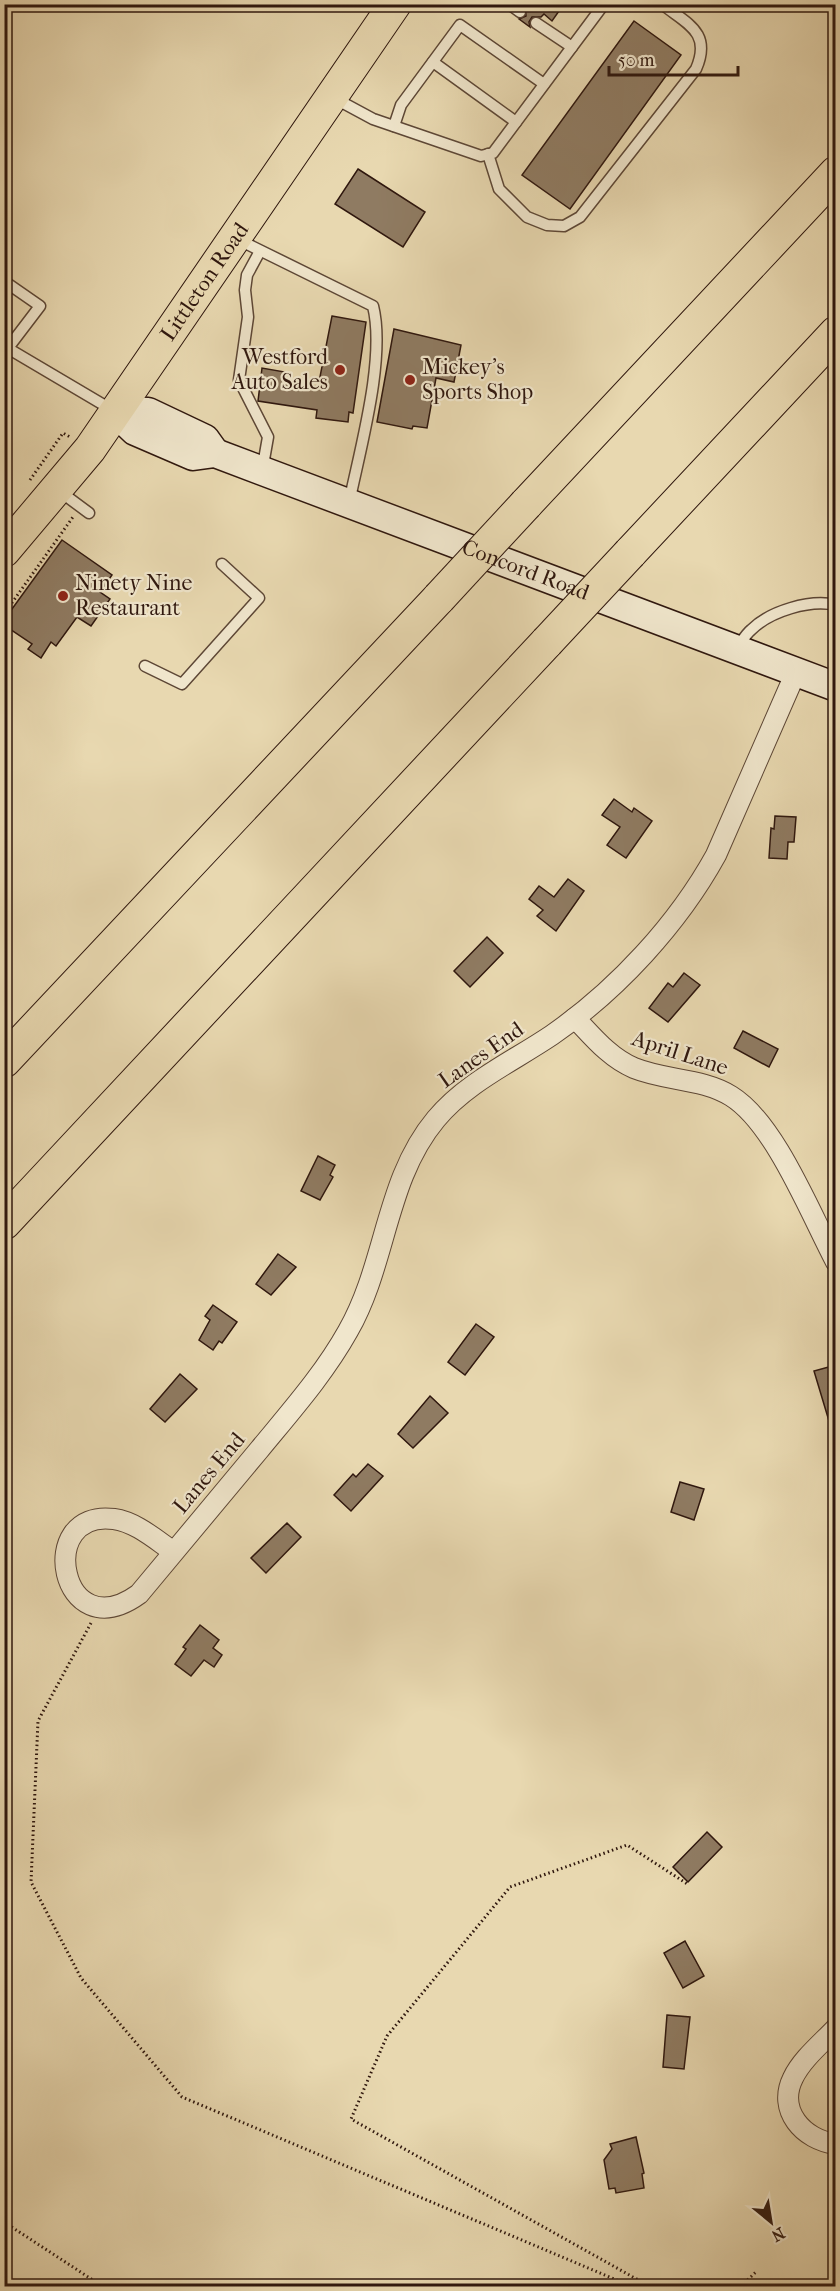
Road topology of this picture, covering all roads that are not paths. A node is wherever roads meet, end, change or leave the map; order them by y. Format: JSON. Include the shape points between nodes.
{"nodes":[{"id":1,"x":395,"y":4,"type":"edge"},
{"id":2,"x":509,"y":4,"type":"edge"},
{"id":3,"x":603,"y":4,"type":"edge"},
{"id":4,"x":662,"y":4,"type":"edge"},
{"id":5,"x":520,"y":12,"type":"dead end"},
{"id":6,"x":536,"y":24,"type":"dead end"},
{"id":7,"x":572,"y":47,"type":"junction"},
{"id":8,"x":433,"y":62,"type":"junction"},
{"id":9,"x":544,"y":84,"type":"junction"},
{"id":10,"x":331,"y":96,"type":"junction"},
{"id":11,"x":516,"y":122,"type":"junction"},
{"id":12,"x":394,"y":126,"type":"junction"},
{"id":13,"x":488,"y":154,"type":"junction"},
{"id":14,"x":836,"y":173,"type":"edge"},
{"id":15,"x":247,"y":244,"type":"junction"},
{"id":16,"x":4,"y":281,"type":"edge"},
{"id":17,"x":836,"y":333,"type":"edge"},
{"id":18,"x":6,"y":347,"type":"edge"},
{"id":19,"x":114,"y":411,"type":"junction"},
{"id":20,"x":262,"y":471,"type":"junction"},
{"id":21,"x":349,"y":504,"type":"junction"},
{"id":22,"x":4,"y":551,"type":"edge"},
{"id":23,"x":222,"y":564,"type":"dead end"},
{"id":24,"x":836,"y":605,"type":"edge"},
{"id":25,"x":736,"y":649,"type":"junction"},
{"id":26,"x":145,"y":666,"type":"dead end"},
{"id":27,"x":796,"y":672,"type":"junction"},
{"id":28,"x":836,"y":687,"type":"edge"},
{"id":29,"x":575,"y":1018,"type":"junction"},
{"id":30,"x":4,"y":1061,"type":"edge"},
{"id":31,"x":4,"y":1223,"type":"edge"},
{"id":32,"x":836,"y":1262,"type":"edge"},
{"id":33,"x":174,"y":1552,"type":"junction"},
{"id":34,"x":836,"y":2028,"type":"edge"},
{"id":35,"x":836,"y":2144,"type":"edge"}],
"edges":[{"from":1,"to":10,"type":"main road","name":"Littleton Road"},
{"from":2,"to":5,"type":"lane"},
{"from":3,"to":7,"type":"lane"},
{"from":4,"to":13,"type":"lane","via":[[697,30],[703,54],[696,69],[580,217],[564,226],[547,225],[527,217],[499,189]]},
{"from":6,"to":7,"type":"lane"},
{"from":7,"to":9,"type":"lane"},
{"from":8,"to":9,"type":"lane","via":[[460,25]]},
{"from":8,"to":11,"type":"lane"},
{"from":8,"to":12,"type":"lane","via":[[401,105]]},
{"from":9,"to":11,"type":"lane"},
{"from":10,"to":12,"type":"lane"},
{"from":10,"to":15,"type":"main road","name":"Littleton Road"},
{"from":11,"to":13,"type":"lane","via":[[493,153]]},
{"from":12,"to":13,"type":"lane","via":[[481,156]]},
{"from":14,"to":30,"type":"highway","bridge":true},
{"from":15,"to":19,"type":"main road","name":"Littleton Road"},
{"from":15,"to":20,"type":"lane","via":[[248,317],[238,380],[268,437]]},
{"from":15,"to":21,"type":"lane","via":[[373,306],[373,381]]},
{"from":16,"to":18,"type":"lane","via":[[40,306]]},
{"from":17,"to":31,"type":"highway","bridge":true},
{"from":18,"to":19,"type":"lane"},
{"from":19,"to":20,"type":"main road","name":"Concord Road","via":[[135,431],[193,456],[215,453]]},
{"from":19,"to":22,"type":"main road","name":"Littleton Road","via":[[90,449],[75,503]]},
{"from":20,"to":21,"type":"main road","name":"Concord Road"},
{"from":21,"to":25,"type":"main road","name":"Concord Road"},
{"from":23,"to":26,"type":"lane","via":[[259,598],[182,684]]},
{"from":24,"to":25,"type":"lane","via":[[825,602],[777,612],[751,629]]},
{"from":25,"to":27,"type":"main road","name":"Concord Road"},
{"from":27,"to":28,"type":"main road","name":"Concord Road"},
{"from":27,"to":29,"type":"street","name":"Lanes End","via":[[703,878],[646,950]]},
{"from":29,"to":32,"type":"street","name":"April Lane","via":[[621,1062],[649,1073],[717,1089],[746,1106],[778,1152]]},
{"from":29,"to":33,"type":"street","name":"Lanes End","via":[[469,1087],[421,1137],[399,1181],[367,1289],[348,1331],[320,1377]]},
{"from":33,"to":33,"type":"street","name":"Lanes End","via":[[139,1594],[114,1606],[86,1601],[74,1592],[65,1571],[66,1549],[73,1536],[98,1520],[113,1519],[140,1529]]},
{"from":34,"to":35,"type":"street","via":[[793,2077],[789,2099],[790,2111],[802,2130],[817,2140]]}]}
